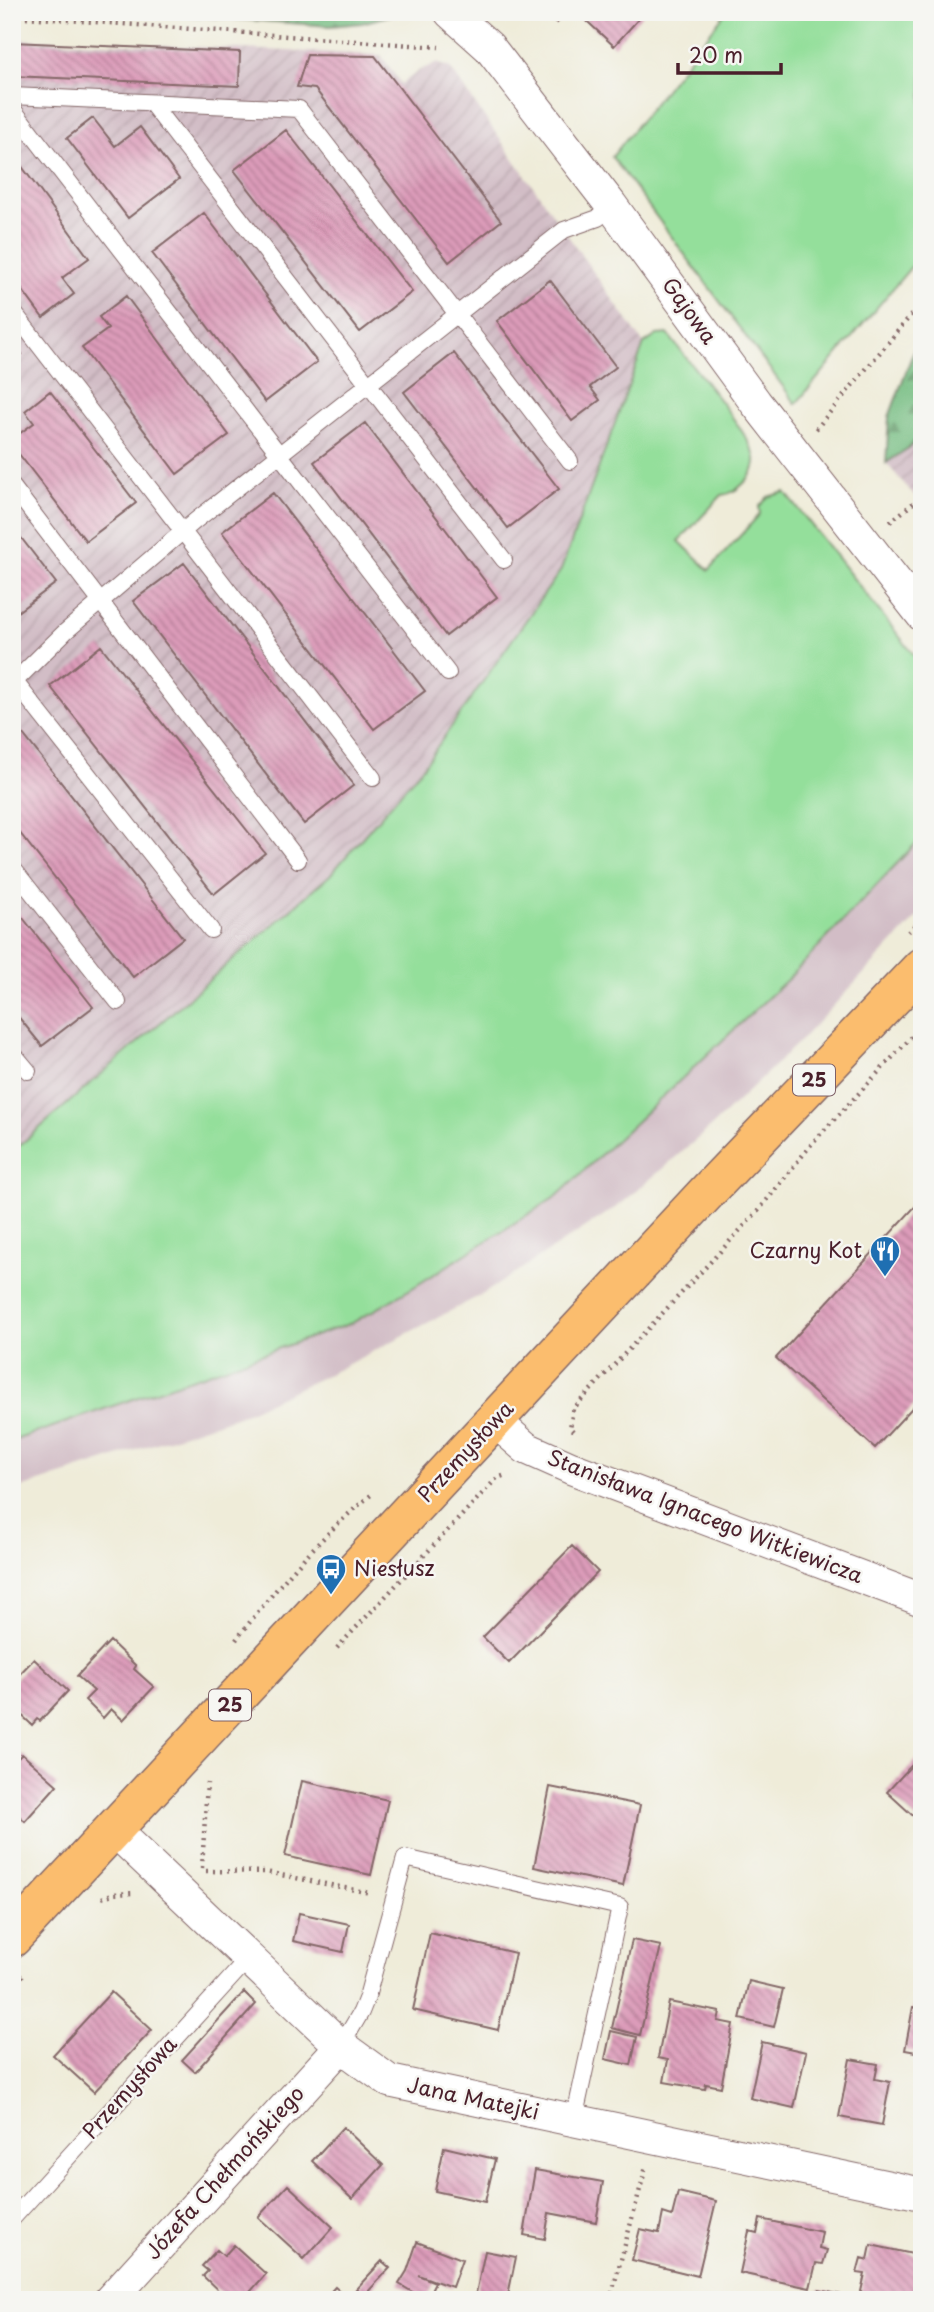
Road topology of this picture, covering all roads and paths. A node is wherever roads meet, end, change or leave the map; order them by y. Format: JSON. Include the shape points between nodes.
{"nodes":[{"id":1,"x":450,"y":12,"type":"edge"},
{"id":2,"x":12,"y":16,"type":"edge"},
{"id":3,"x":489,"y":47,"type":"junction"},
{"id":4,"x":12,"y":96,"type":"edge"},
{"id":5,"x":151,"y":103,"type":"junction"},
{"id":6,"x":12,"y":108,"type":"edge"},
{"id":7,"x":611,"y":205,"type":"junction"},
{"id":8,"x":922,"y":302,"type":"edge"},
{"id":9,"x":12,"y":310,"type":"edge"},
{"id":10,"x":457,"y":314,"type":"junction"},
{"id":11,"x":368,"y":384,"type":"junction"},
{"id":12,"x":279,"y":454,"type":"junction"},
{"id":13,"x":795,"y":454,"type":"junction"},
{"id":14,"x":570,"y":461,"type":"dead end"},
{"id":15,"x":12,"y":486,"type":"edge"},
{"id":16,"x":183,"y":531,"type":"junction"},
{"id":17,"x":504,"y":560,"type":"dead end"},
{"id":18,"x":101,"y":601,"type":"junction"},
{"id":19,"x":922,"y":615,"type":"edge"},
{"id":20,"x":448,"y":673,"type":"dead end"},
{"id":21,"x":13,"y":681,"type":"edge"},
{"id":22,"x":373,"y":778,"type":"dead end"},
{"id":23,"x":298,"y":860,"type":"dead end"},
{"id":24,"x":12,"y":867,"type":"edge"},
{"id":25,"x":211,"y":930,"type":"dead end"},
{"id":26,"x":922,"y":967,"type":"edge"},
{"id":27,"x":118,"y":1002,"type":"dead end"},
{"id":28,"x":922,"y":1026,"type":"edge"},
{"id":29,"x":12,"y":1052,"type":"edge"},
{"id":30,"x":28,"y":1072,"type":"dead end"},
{"id":31,"x":495,"y":1421,"type":"junction"},
{"id":32,"x":578,"y":1437,"type":"dead end"},
{"id":33,"x":464,"y":1514,"type":"dead end"},
{"id":34,"x":922,"y":1601,"type":"edge"},
{"id":35,"x":331,"y":1654,"type":"dead end"},
{"id":36,"x":216,"y":1773,"type":"dead end"},
{"id":37,"x":114,"y":1830,"type":"junction"},
{"id":38,"x":141,"y":1896,"type":"dead end"},
{"id":39,"x":395,"y":1897,"type":"junction"},
{"id":40,"x":93,"y":1902,"type":"dead end"},
{"id":41,"x":12,"y":1938,"type":"edge"},
{"id":42,"x":249,"y":1958,"type":"junction"},
{"id":43,"x":341,"y":2046,"type":"junction"},
{"id":44,"x":574,"y":2120,"type":"junction"},
{"id":45,"x":648,"y":2159,"type":"dead end"},
{"id":46,"x":922,"y":2194,"type":"edge"},
{"id":47,"x":12,"y":2219,"type":"edge"},
{"id":48,"x":110,"y":2300,"type":"edge"},
{"id":49,"x":610,"y":2300,"type":"edge"}],
"edges":[{"from":1,"to":3,"type":"street","name":"Gajowa"},
{"from":2,"to":3,"type":"path","via":[[473,50]]},
{"from":3,"to":7,"type":"street","name":"Gajowa"},
{"from":4,"to":5,"type":"lane"},
{"from":5,"to":10,"type":"lane","via":[[299,109]]},
{"from":5,"to":11,"type":"lane"},
{"from":6,"to":12,"type":"lane"},
{"from":7,"to":10,"type":"lane","via":[[598,218],[564,230]]},
{"from":7,"to":13,"type":"street","name":"Gajowa"},
{"from":8,"to":13,"type":"path"},
{"from":9,"to":16,"type":"lane"},
{"from":10,"to":11,"type":"lane"},
{"from":10,"to":14,"type":"lane"},
{"from":11,"to":12,"type":"lane"},
{"from":11,"to":17,"type":"lane"},
{"from":12,"to":16,"type":"lane"},
{"from":12,"to":20,"type":"lane"},
{"from":13,"to":19,"type":"street","name":"Gajowa"},
{"from":15,"to":18,"type":"lane"},
{"from":16,"to":18,"type":"lane"},
{"from":16,"to":22,"type":"lane"},
{"from":18,"to":21,"type":"lane"},
{"from":18,"to":23,"type":"lane"},
{"from":21,"to":25,"type":"lane"},
{"from":24,"to":27,"type":"lane"},
{"from":26,"to":31,"type":"main road","name":"Przemysłowa","number":"25"},
{"from":28,"to":32,"type":"path","via":[[573,1409],[570,1428]]},
{"from":29,"to":30,"type":"lane"},
{"from":31,"to":34,"type":"street","name":"Stanisława Ignacego Witkiewicza","via":[[526,1448],[571,1468]]},
{"from":31,"to":37,"type":"main road","name":"Przemysłowa","number":"25"},
{"from":33,"to":35,"type":"path"},
{"from":36,"to":39,"type":"path","via":[[207,1783],[202,1871],[266,1872]]},
{"from":37,"to":41,"type":"main road","name":"Przemysłowa","number":"25"},
{"from":37,"to":42,"type":"street","name":"Jana Matejki"},
{"from":38,"to":40,"type":"path","via":[[112,1894]]},
{"from":39,"to":43,"type":"lane","via":[[367,1997]]},
{"from":39,"to":44,"type":"lane","via":[[405,1858],[620,1907]]},
{"from":42,"to":43,"type":"street","name":"Jana Matejki"},
{"from":42,"to":47,"type":"lane","name":"Przemysłowa"},
{"from":43,"to":44,"type":"street","name":"Jana Matejki","via":[[389,2081]]},
{"from":43,"to":48,"type":"street","name":"Józefa Chełmońskiego"},
{"from":44,"to":46,"type":"street","name":"Jana Matejki"},
{"from":45,"to":49,"type":"path"}]}
